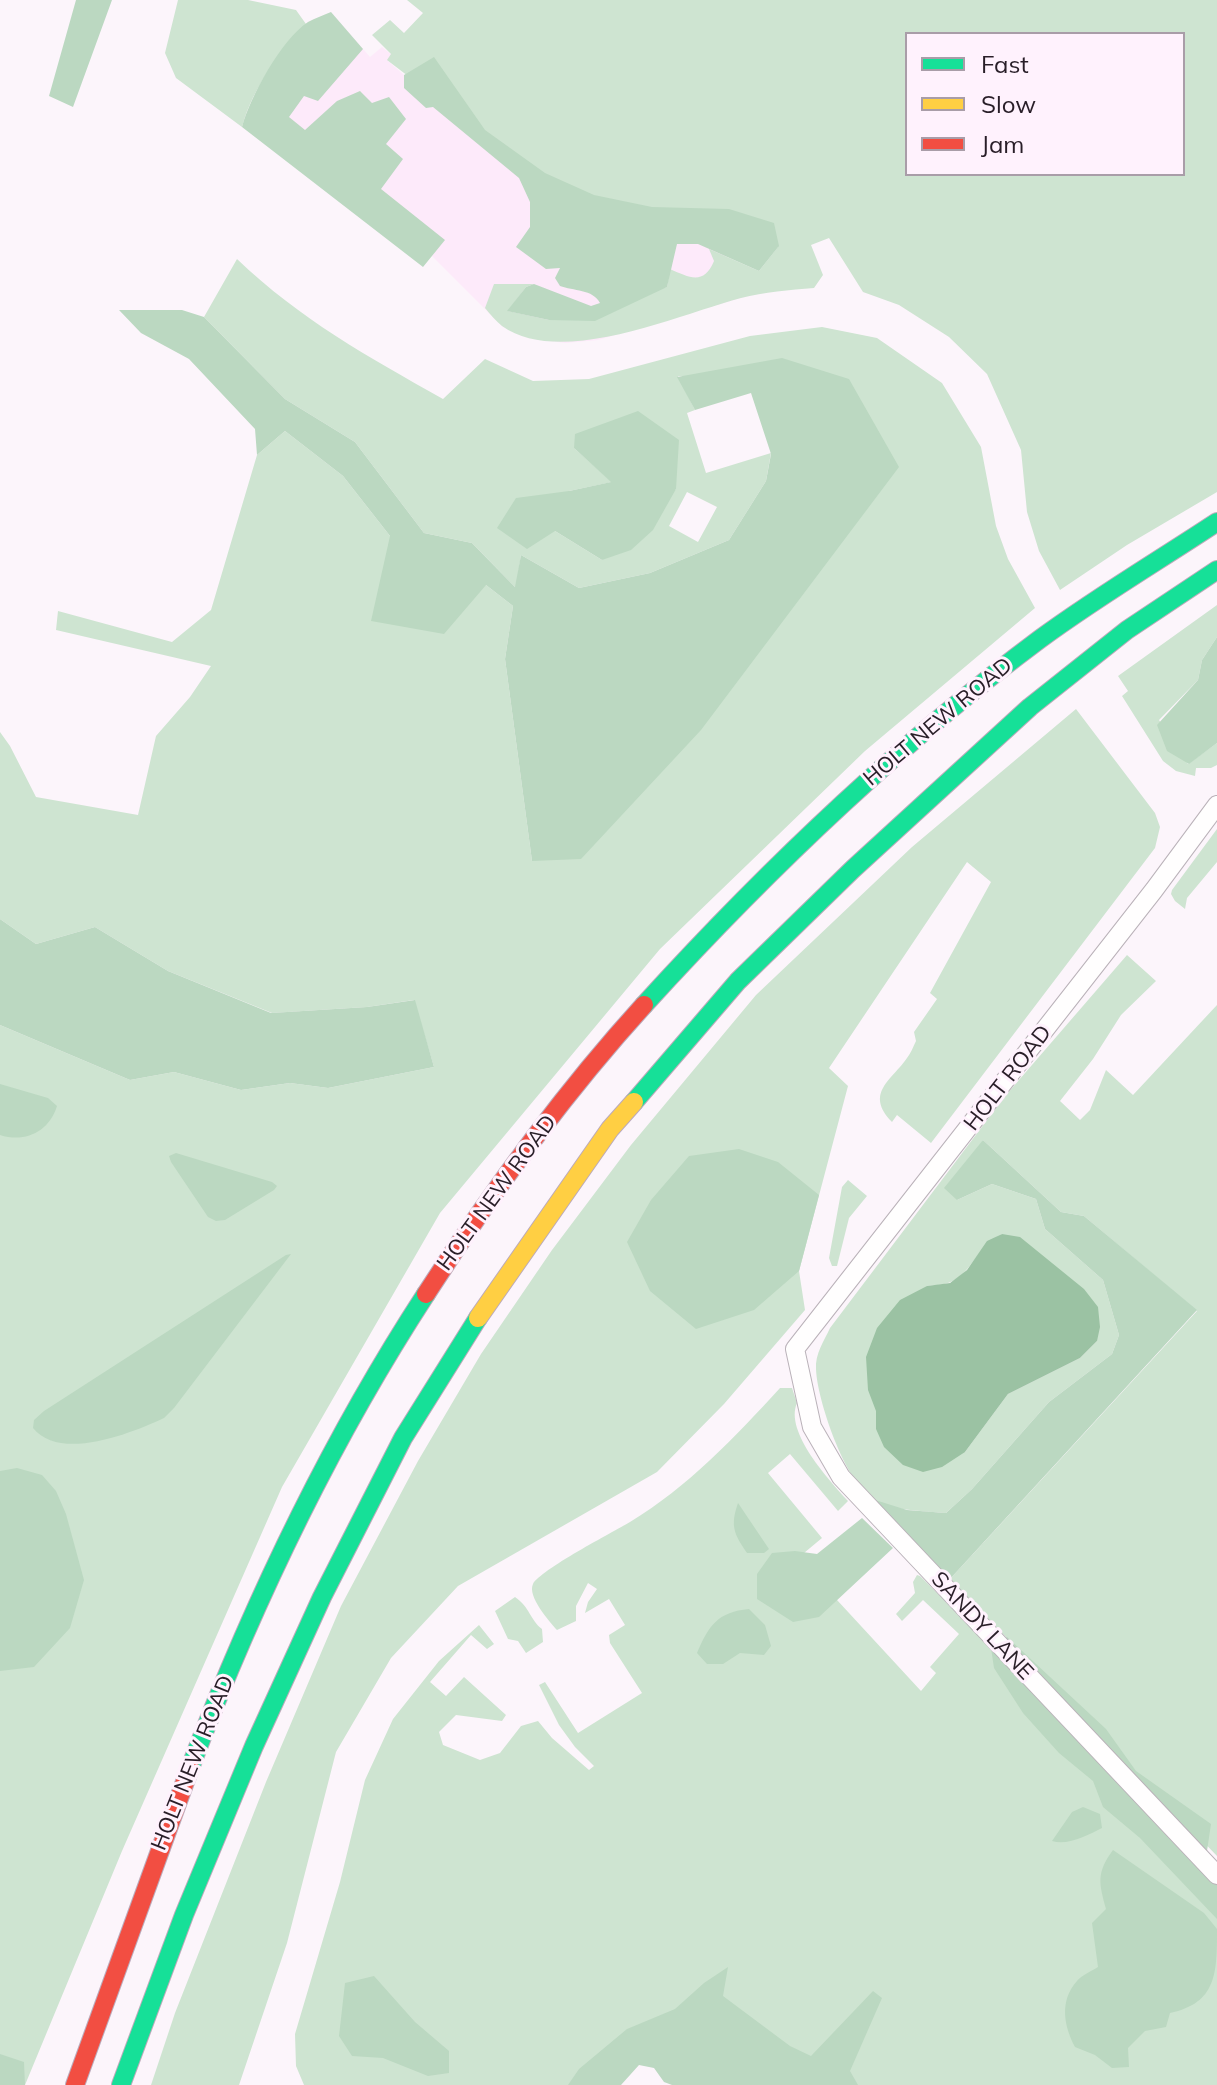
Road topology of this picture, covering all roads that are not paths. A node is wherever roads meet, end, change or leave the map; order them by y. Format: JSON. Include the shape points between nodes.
{"nodes":[{"id":1,"x":1217,"y":522,"type":"edge"},
{"id":2,"x":1217,"y":570,"type":"edge"},
{"id":3,"x":1217,"y":805,"type":"edge"},
{"id":4,"x":795,"y":1349,"type":"joint"},
{"id":5,"x":1217,"y":1875,"type":"edge"},
{"id":6,"x":75,"y":2085,"type":"edge"},
{"id":7,"x":121,"y":2085,"type":"edge"}],
"edges":[{"from":1,"to":6,"type":"highway","name":"HOLT NEW ROAD","via":[[1020,654],[891,759],[728,911],[609,1042],[510,1170],[415,1308],[322,1467],[199,1741]]},
{"from":2,"to":7,"type":"highway","via":[[1127,630],[1030,707],[853,869],[738,981],[610,1129],[499,1285],[403,1438],[254,1746]]},
{"from":3,"to":4,"type":"street","name":"HOLT ROAD"},
{"from":4,"to":5,"type":"street","name":"SANDY LANE","via":[[812,1427],[841,1477]]}]}
